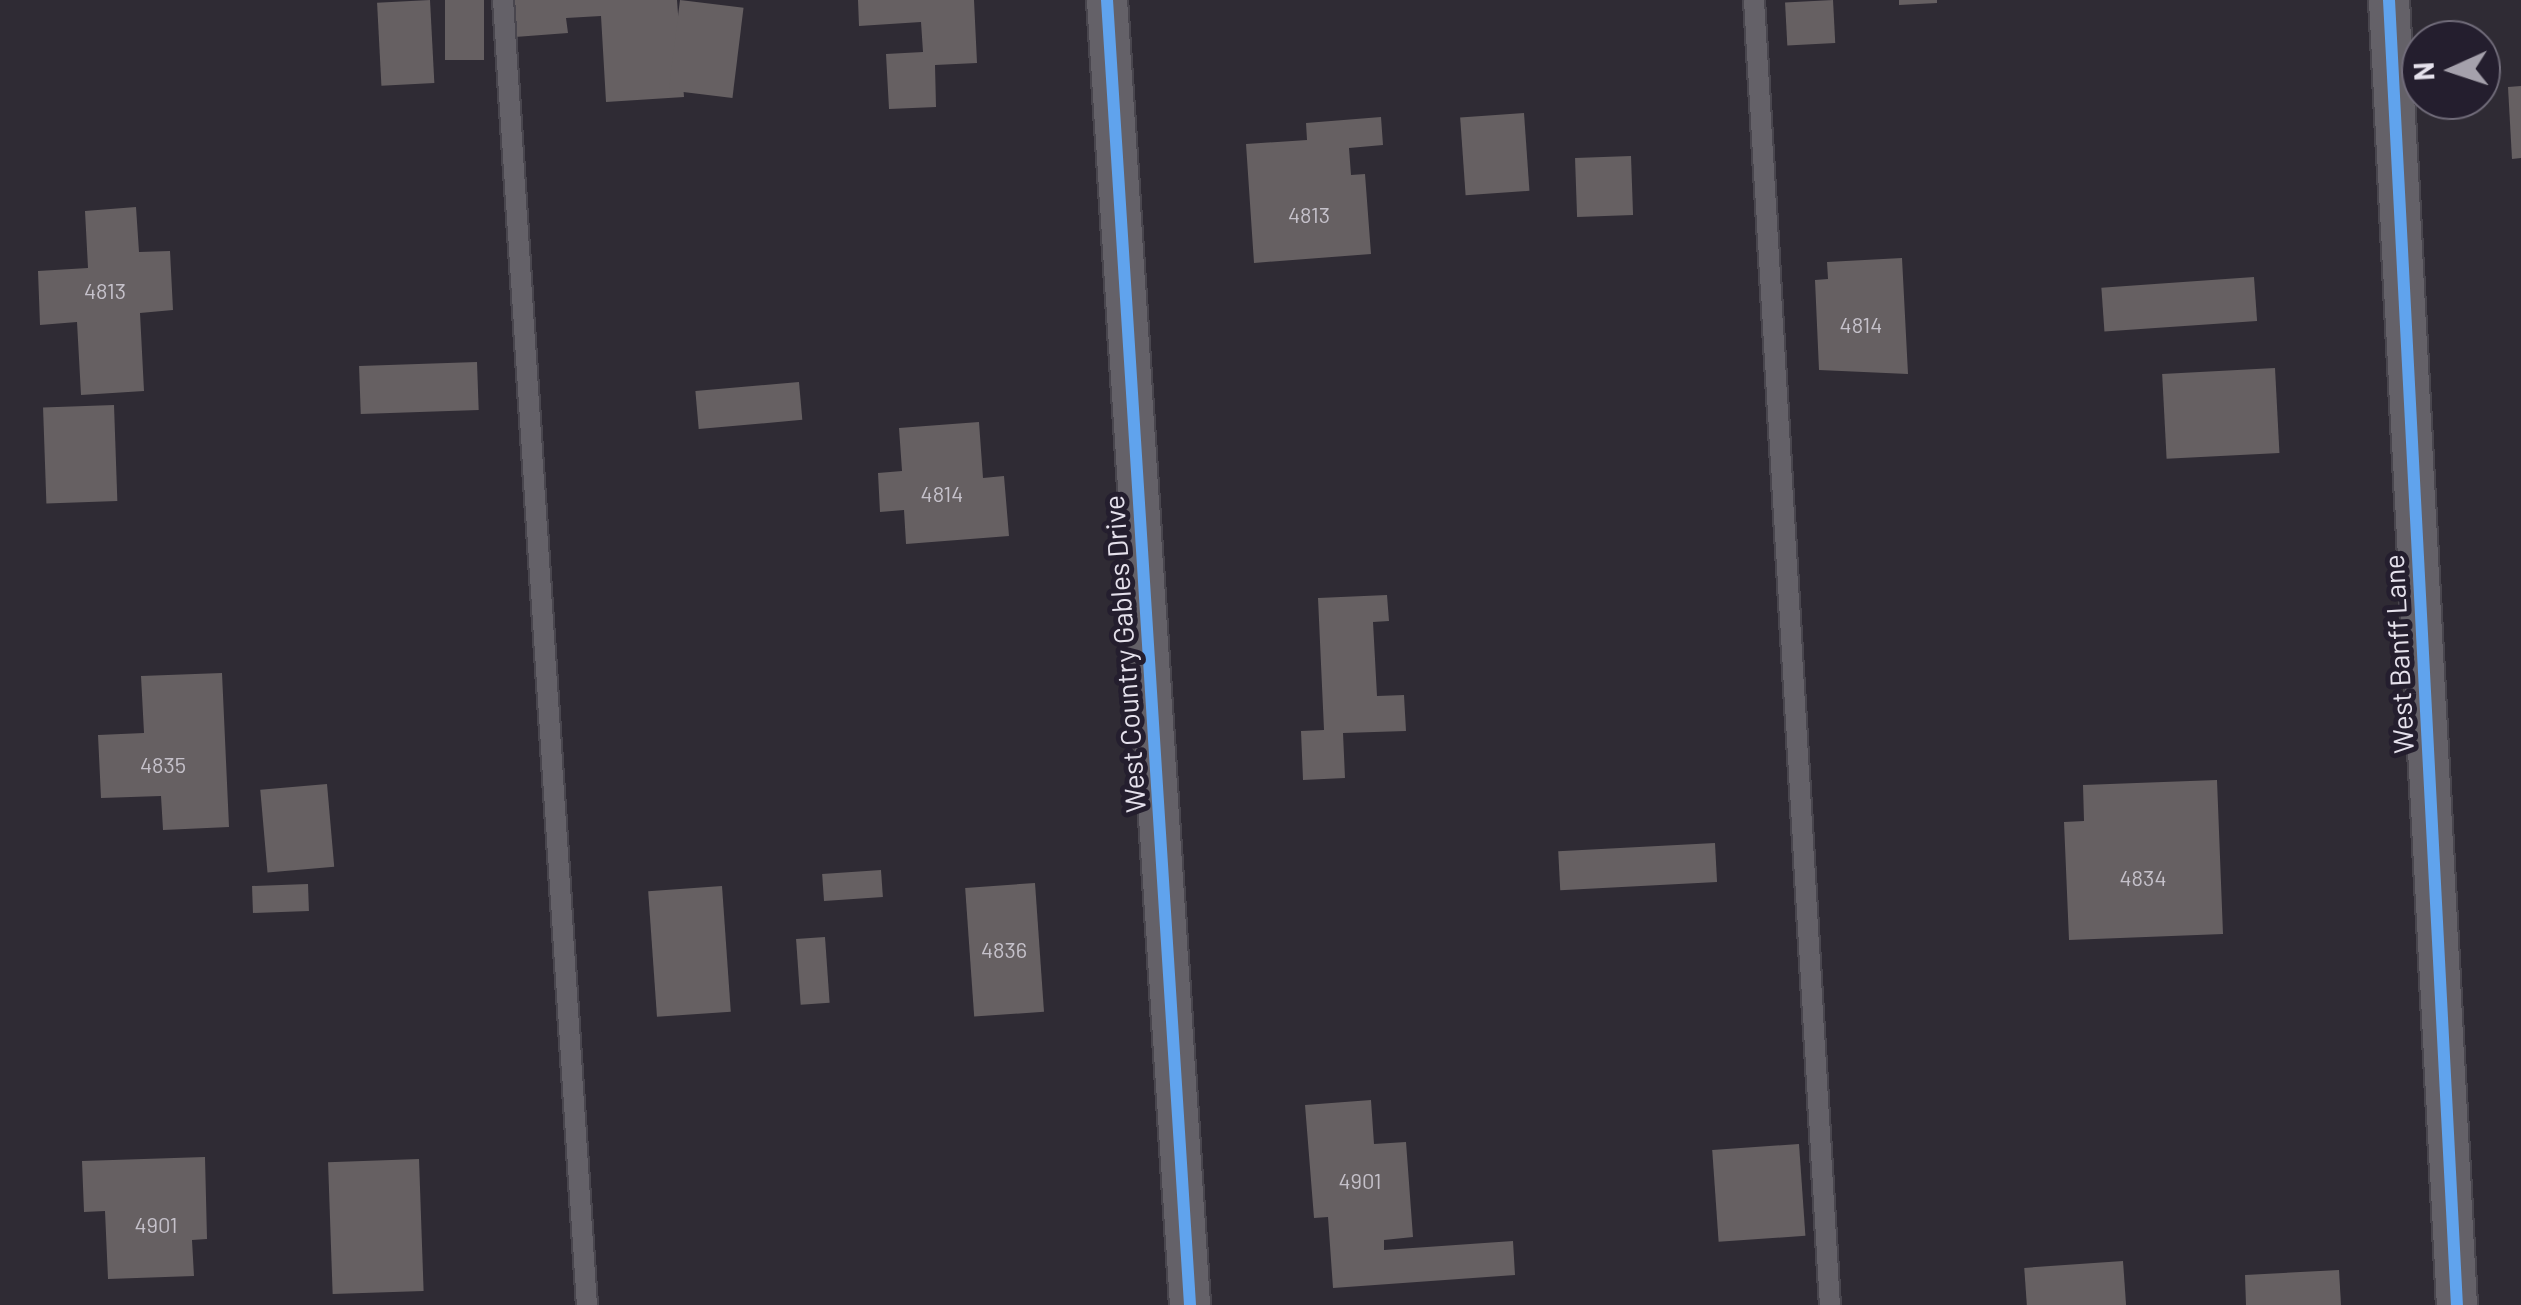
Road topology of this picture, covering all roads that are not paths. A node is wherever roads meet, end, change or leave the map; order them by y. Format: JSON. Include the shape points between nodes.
{"nodes":[{"id":1,"x":503,"y":0,"type":"edge"},
{"id":2,"x":1107,"y":0,"type":"edge"},
{"id":3,"x":1754,"y":0,"type":"edge"},
{"id":4,"x":2389,"y":0,"type":"edge"},
{"id":5,"x":587,"y":1305,"type":"edge"},
{"id":6,"x":1190,"y":1305,"type":"edge"},
{"id":7,"x":1830,"y":1305,"type":"edge"},
{"id":8,"x":2458,"y":1305,"type":"edge"}],
"edges":[{"from":1,"to":5,"type":"lane"},
{"from":2,"to":6,"type":"street","name":"West Country Gables Drive"},
{"from":3,"to":7,"type":"lane"},
{"from":4,"to":8,"type":"street","name":"West Banff Lane"}]}
